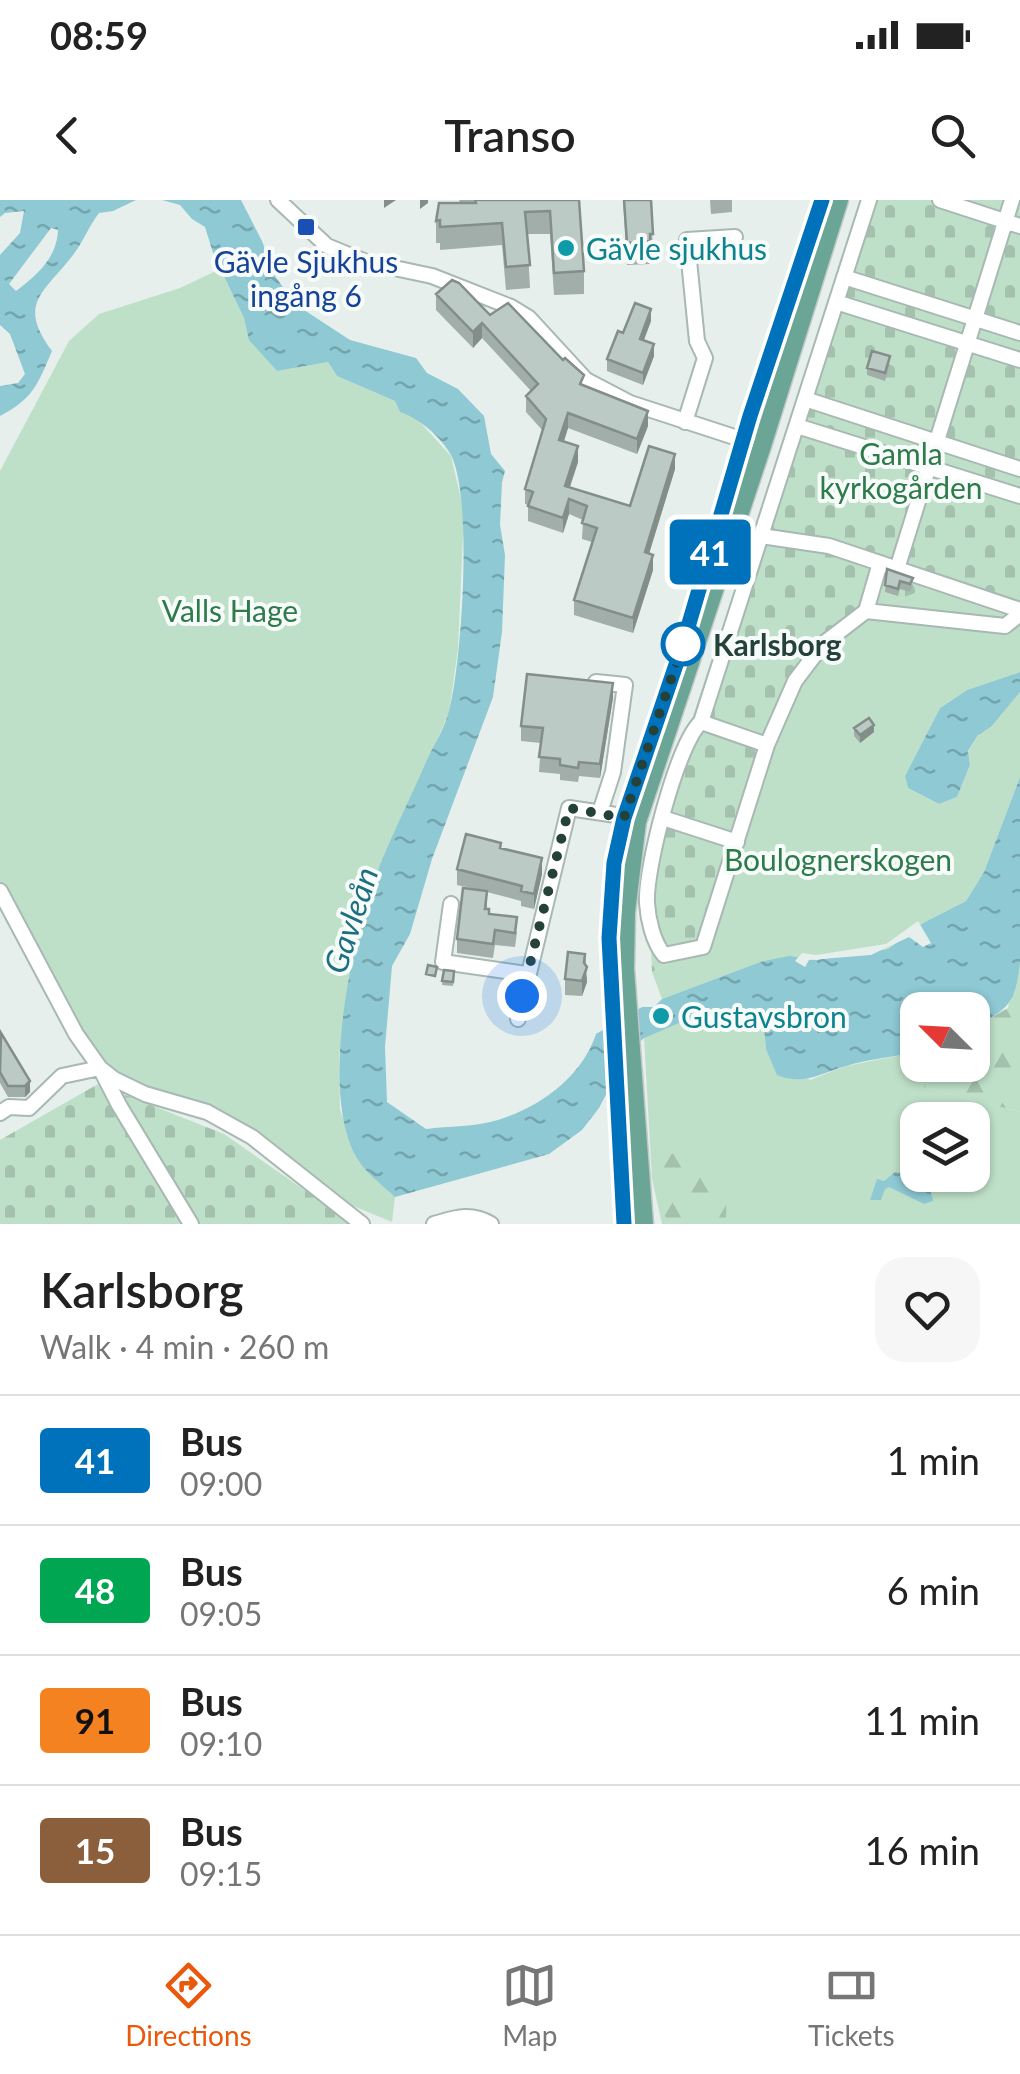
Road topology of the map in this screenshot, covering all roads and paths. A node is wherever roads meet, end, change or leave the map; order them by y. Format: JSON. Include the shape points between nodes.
{"nodes":[{"id":1,"x":278,"y":200,"type":"edge"},
{"id":2,"x":822,"y":200,"type":"edge"},
{"id":3,"x":839,"y":200,"type":"edge"},
{"id":4,"x":870,"y":200,"type":"edge"},
{"id":5,"x":940,"y":200,"type":"edge"},
{"id":6,"x":1012,"y":200,"type":"edge"},
{"id":7,"x":1013,"y":223,"type":"edge"},
{"id":8,"x":734,"y":237,"type":"dead end"},
{"id":9,"x":844,"y":277,"type":"junction"},
{"id":10,"x":836,"y":302,"type":"junction"},
{"id":11,"x":975,"y":319,"type":"junction"},
{"id":12,"x":1020,"y":333,"type":"edge"},
{"id":13,"x":967,"y":344,"type":"junction"},
{"id":14,"x":1020,"y":360,"type":"edge"},
{"id":15,"x":805,"y":398,"type":"junction"},
{"id":16,"x":685,"y":422,"type":"junction"},
{"id":17,"x":797,"y":426,"type":"junction"},
{"id":18,"x":743,"y":440,"type":"junction"},
{"id":19,"x":936,"y":442,"type":"junction"},
{"id":20,"x":762,"y":446,"type":"junction"},
{"id":21,"x":928,"y":468,"type":"junction"},
{"id":22,"x":1020,"y":469,"type":"edge"},
{"id":23,"x":1020,"y":496,"type":"edge"},
{"id":24,"x":761,"y":536,"type":"junction"},
{"id":25,"x":880,"y":563,"type":"junction"},
{"id":26,"x":897,"y":568,"type":"junction"},
{"id":27,"x":1019,"y":608,"type":"edge"},
{"id":28,"x":866,"y":611,"type":"junction"},
{"id":29,"x":582,"y":681,"type":"edge"},
{"id":30,"x":701,"y":722,"type":"junction"},
{"id":31,"x":766,"y":745,"type":"junction"},
{"id":32,"x":600,"y":812,"type":"junction"},
{"id":33,"x":663,"y":818,"type":"junction"},
{"id":34,"x":630,"y":820,"type":"junction"},
{"id":35,"x":736,"y":842,"type":"junction"},
{"id":36,"x":0,"y":892,"type":"edge"},
{"id":37,"x":450,"y":904,"type":"dead end"},
{"id":38,"x":526,"y":974,"type":"junction"},
{"id":39,"x":518,"y":1019,"type":"dead end"},
{"id":40,"x":100,"y":1068,"type":"junction"},
{"id":41,"x":624,"y":1095,"type":"junction"},
{"id":42,"x":3,"y":1107,"type":"edge"},
{"id":43,"x":191,"y":1224,"type":"edge"},
{"id":44,"x":362,"y":1224,"type":"edge"},
{"id":45,"x":434,"y":1224,"type":"edge"},
{"id":46,"x":490,"y":1224,"type":"edge"},
{"id":47,"x":624,"y":1224,"type":"edge"},
{"id":48,"x":644,"y":1224,"type":"edge"}],
"edges":[{"from":1,"to":16,"type":"street","via":[[327,246],[432,276],[511,308],[529,318],[586,380]]},
{"from":2,"to":18,"type":"main road"},
{"from":3,"to":20,"type":"main road"},
{"from":4,"to":9,"type":"street"},
{"from":5,"to":7,"type":"street"},
{"from":6,"to":7,"type":"street"},
{"from":7,"to":11,"type":"street"},
{"from":8,"to":16,"type":"street","via":[[687,240],[697,341],[705,358]]},
{"from":9,"to":10,"type":"street"},
{"from":9,"to":11,"type":"street"},
{"from":10,"to":13,"type":"street"},
{"from":10,"to":15,"type":"street"},
{"from":11,"to":12,"type":"street"},
{"from":11,"to":13,"type":"street"},
{"from":13,"to":14,"type":"street"},
{"from":13,"to":19,"type":"street"},
{"from":15,"to":17,"type":"street"},
{"from":15,"to":19,"type":"street"},
{"from":16,"to":18,"type":"street"},
{"from":17,"to":21,"type":"street"},
{"from":17,"to":24,"type":"street"},
{"from":18,"to":20,"type":"street"},
{"from":18,"to":34,"type":"main road"},
{"from":19,"to":21,"type":"street"},
{"from":19,"to":22,"type":"street"},
{"from":20,"to":34,"type":"main road"},
{"from":21,"to":23,"type":"street"},
{"from":21,"to":26,"type":"street"},
{"from":24,"to":25,"type":"street","via":[[829,546]]},
{"from":24,"to":30,"type":"street"},
{"from":25,"to":26,"type":"street"},
{"from":25,"to":28,"type":"street"},
{"from":26,"to":27,"type":"street"},
{"from":27,"to":28,"type":"street","via":[[1005,626]]},
{"from":28,"to":31,"type":"street","via":[[822,644],[795,682]]},
{"from":29,"to":32,"type":"street","via":[[625,685],[613,772]]},
{"from":30,"to":31,"type":"street"},
{"from":30,"to":33,"type":"street","via":[[687,741]]},
{"from":31,"to":35,"type":"street"},
{"from":32,"to":34,"type":"street"},
{"from":32,"to":38,"type":"street","via":[[569,808]]},
{"from":33,"to":35,"type":"street"},
{"from":33,"to":35,"type":"street","via":[[647,903],[664,955],[703,948]]},
{"from":34,"to":41,"type":"main road","via":[[618,969]]},
{"from":36,"to":40,"type":"street"},
{"from":37,"to":38,"type":"street","via":[[443,962]]},
{"from":38,"to":39,"type":"street"},
{"from":40,"to":42,"type":"street","via":[[62,1076],[29,1108]]},
{"from":40,"to":43,"type":"street"},
{"from":40,"to":44,"type":"street","via":[[252,1138]]},
{"from":41,"to":47,"type":"main road"},
{"from":41,"to":48,"type":"main road"},
{"from":45,"to":46,"type":"street","via":[[474,1216]]}]}
